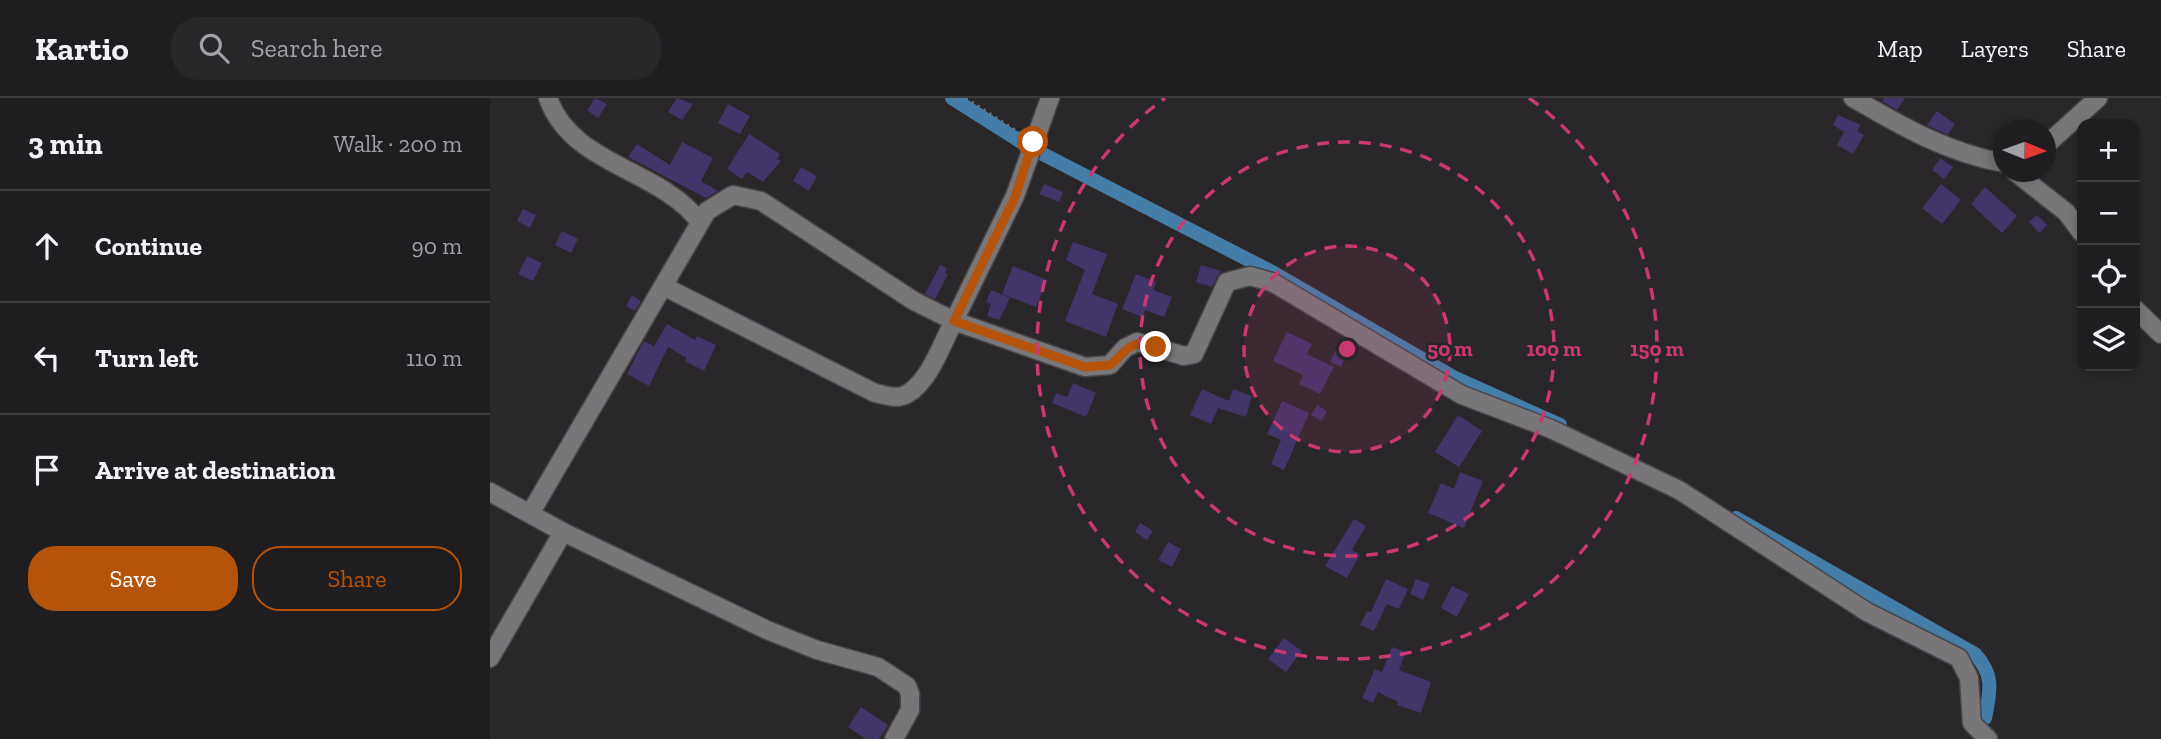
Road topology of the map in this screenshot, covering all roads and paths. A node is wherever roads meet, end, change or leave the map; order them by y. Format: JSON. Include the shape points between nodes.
{"nodes":[{"id":1,"x":548,"y":98,"type":"edge"},
{"id":2,"x":966,"y":98,"type":"edge"},
{"id":3,"x":1050,"y":98,"type":"edge"},
{"id":4,"x":1853,"y":98,"type":"edge"},
{"id":5,"x":2098,"y":98,"type":"edge"},
{"id":6,"x":2056,"y":136,"type":"edge"},
{"id":7,"x":1033,"y":142,"type":"junction"},
{"id":8,"x":1993,"y":160,"type":"edge"},
{"id":9,"x":2028,"y":182,"type":"edge"},
{"id":10,"x":700,"y":222,"type":"junction"},
{"id":11,"x":2077,"y":226,"type":"edge"},
{"id":12,"x":665,"y":287,"type":"junction"},
{"id":13,"x":2140,"y":314,"type":"edge"},
{"id":14,"x":954,"y":321,"type":"junction"},
{"id":15,"x":2161,"y":334,"type":"edge"},
{"id":16,"x":490,"y":492,"type":"edge"},
{"id":17,"x":531,"y":512,"type":"junction"},
{"id":18,"x":563,"y":532,"type":"junction"},
{"id":19,"x":490,"y":658,"type":"edge"},
{"id":20,"x":894,"y":739,"type":"edge"},
{"id":21,"x":1988,"y":739,"type":"edge"}],
"edges":[{"from":1,"to":10,"type":"street","via":[[562,126],[577,140],[664,190]]},
{"from":2,"to":7,"type":"path"},
{"from":3,"to":7,"type":"street"},
{"from":4,"to":8,"type":"street","via":[[1952,150]]},
{"from":5,"to":6,"type":"street"},
{"from":7,"to":14,"type":"street","via":[[1015,197]]},
{"from":9,"to":11,"type":"street"},
{"from":10,"to":12,"type":"street"},
{"from":10,"to":14,"type":"street","via":[[722,198],[733,195],[761,201],[914,301]]},
{"from":12,"to":14,"type":"street","via":[[874,394],[895,397],[918,383]]},
{"from":12,"to":17,"type":"street"},
{"from":13,"to":15,"type":"street"},
{"from":14,"to":21,"type":"street","via":[[1085,367],[1103,367],[1137,342],[1184,356],[1194,354],[1227,282],[1250,276],[1272,282],[1462,396],[1551,429],[1679,490],[1867,612],[1959,658],[1969,678],[1972,723]]},
{"from":16,"to":17,"type":"street"},
{"from":17,"to":18,"type":"street"},
{"from":18,"to":19,"type":"street"},
{"from":18,"to":20,"type":"street","via":[[767,629],[817,650],[878,667],[900,680],[907,686],[911,702]]}]}
